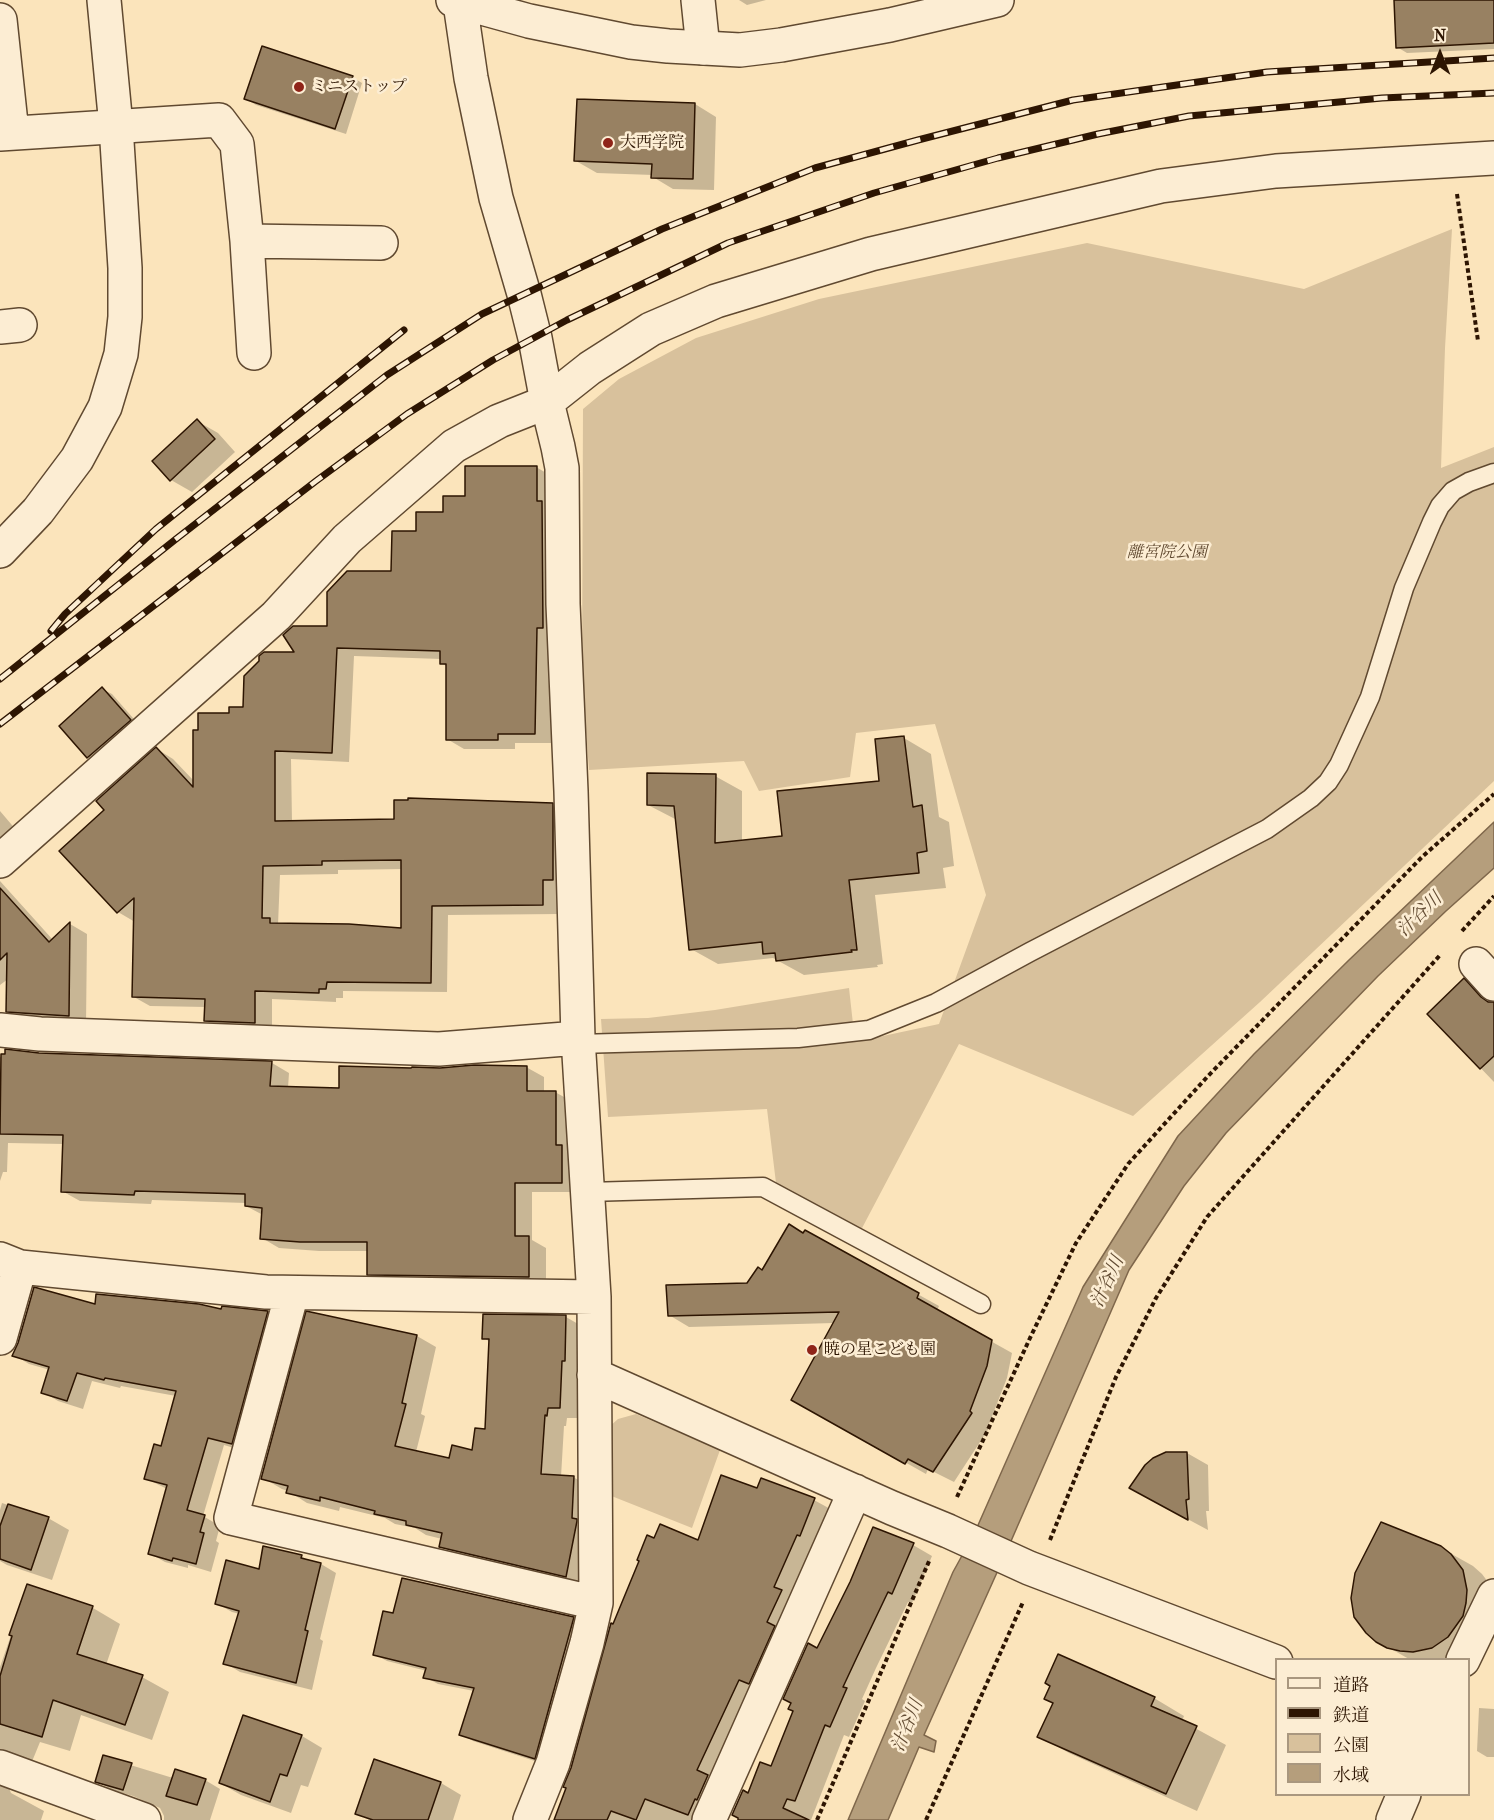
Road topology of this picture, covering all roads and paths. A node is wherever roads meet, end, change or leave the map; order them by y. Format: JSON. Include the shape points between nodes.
{"nodes":[{"id":1,"x":104,"y":0,"type":"edge"},
{"id":2,"x":698,"y":0,"type":"edge"},
{"id":3,"x":997,"y":0,"type":"edge"},
{"id":4,"x":460,"y":1,"type":"edge"},
{"id":5,"x":0,"y":20,"type":"edge"},
{"id":6,"x":703,"y":48,"type":"junction"},
{"id":7,"x":116,"y":126,"type":"junction"},
{"id":8,"x":6,"y":134,"type":"edge"},
{"id":9,"x":1494,"y":158,"type":"edge"},
{"id":10,"x":1452,"y":160,"type":"junction"},
{"id":11,"x":247,"y":241,"type":"junction"},
{"id":12,"x":381,"y":243,"type":"dead end"},
{"id":13,"x":1478,"y":341,"type":"dead end"},
{"id":14,"x":254,"y":353,"type":"dead end"},
{"id":15,"x":547,"y":402,"type":"junction"},
{"id":16,"x":1494,"y":473,"type":"edge"},
{"id":17,"x":0,"y":551,"type":"edge"},
{"id":18,"x":1494,"y":794,"type":"edge"},
{"id":19,"x":0,"y":861,"type":"edge"},
{"id":20,"x":1494,"y":896,"type":"edge"},
{"id":21,"x":1462,"y":932,"type":"dead end"},
{"id":22,"x":1446,"y":949,"type":"dead end"},
{"id":23,"x":0,"y":1030,"type":"edge"},
{"id":24,"x":578,"y":1041,"type":"junction"},
{"id":25,"x":588,"y":1192,"type":"junction"},
{"id":26,"x":10,"y":1263,"type":"edge"},
{"id":27,"x":292,"y":1293,"type":"junction"},
{"id":28,"x":594,"y":1297,"type":"junction"},
{"id":29,"x":981,"y":1304,"type":"dead end"},
{"id":30,"x":0,"y":1338,"type":"edge"},
{"id":31,"x":594,"y":1375,"type":"junction"},
{"id":32,"x":855,"y":1491,"type":"junction"},
{"id":33,"x":946,"y":1529,"type":"junction"},
{"id":34,"x":1033,"y":1569,"type":"junction"},
{"id":35,"x":1494,"y":1596,"type":"edge"},
{"id":36,"x":596,"y":1603,"type":"junction"},
{"id":37,"x":1464,"y":1658,"type":"edge"},
{"id":38,"x":1275,"y":1662,"type":"edge"},
{"id":39,"x":0,"y":1767,"type":"edge"},
{"id":40,"x":1403,"y":1796,"type":"edge"},
{"id":41,"x":144,"y":1820,"type":"edge"},
{"id":42,"x":530,"y":1820,"type":"edge"},
{"id":43,"x":709,"y":1820,"type":"edge"},
{"id":44,"x":817,"y":1820,"type":"edge"},
{"id":45,"x":926,"y":1820,"type":"edge"},
{"id":46,"x":1393,"y":1820,"type":"edge"}],
"edges":[{"from":1,"to":7,"type":"street"},
{"from":2,"to":6,"type":"street"},
{"from":3,"to":6,"type":"street","via":[[781,45],[740,50]]},
{"from":4,"to":6,"type":"street","via":[[529,21],[631,42]]},
{"from":4,"to":15,"type":"street","via":[[471,78],[496,198],[524,294]]},
{"from":5,"to":8,"type":"street"},
{"from":7,"to":8,"type":"street"},
{"from":7,"to":11,"type":"street","via":[[219,120],[237,144]]},
{"from":7,"to":17,"type":"street","via":[[125,268],[121,354],[105,407],[77,459],[38,511]]},
{"from":9,"to":10,"type":"street"},
{"from":10,"to":13,"type":"path"},
{"from":10,"to":15,"type":"street","via":[[1276,171],[1161,186],[871,254],[716,301],[651,329],[590,368]]},
{"from":11,"to":12,"type":"street"},
{"from":11,"to":14,"type":"street"},
{"from":15,"to":19,"type":"street","via":[[499,421],[454,446],[347,539],[276,616]]},
{"from":15,"to":24,"type":"street","via":[[562,468]]},
{"from":16,"to":24,"type":"lane","via":[[1453,491],[1440,506],[1404,588],[1370,697],[1339,765],[1311,798],[1268,829],[936,1003],[869,1030],[798,1038]]},
{"from":18,"to":33,"type":"path","via":[[1423,856],[1208,1076],[1128,1164],[1076,1243]]},
{"from":20,"to":21,"type":"path"},
{"from":22,"to":34,"type":"path","via":[[1206,1217],[1156,1298],[1116,1377]]},
{"from":23,"to":24,"type":"street","via":[[439,1049]]},
{"from":24,"to":25,"type":"street"},
{"from":25,"to":28,"type":"street"},
{"from":25,"to":29,"type":"lane","via":[[763,1187]]},
{"from":26,"to":27,"type":"street"},
{"from":26,"to":30,"type":"street"},
{"from":27,"to":28,"type":"street"},
{"from":27,"to":36,"type":"street","via":[[231,1518]]},
{"from":28,"to":31,"type":"street"},
{"from":31,"to":32,"type":"street"},
{"from":31,"to":36,"type":"street"},
{"from":32,"to":33,"type":"street"},
{"from":32,"to":43,"type":"street"},
{"from":33,"to":34,"type":"street"},
{"from":33,"to":44,"type":"path"},
{"from":34,"to":38,"type":"street"},
{"from":34,"to":45,"type":"path"},
{"from":35,"to":37,"type":"street"},
{"from":36,"to":42,"type":"street","via":[[552,1764]]},
{"from":39,"to":41,"type":"street"},
{"from":40,"to":46,"type":"street"}]}
